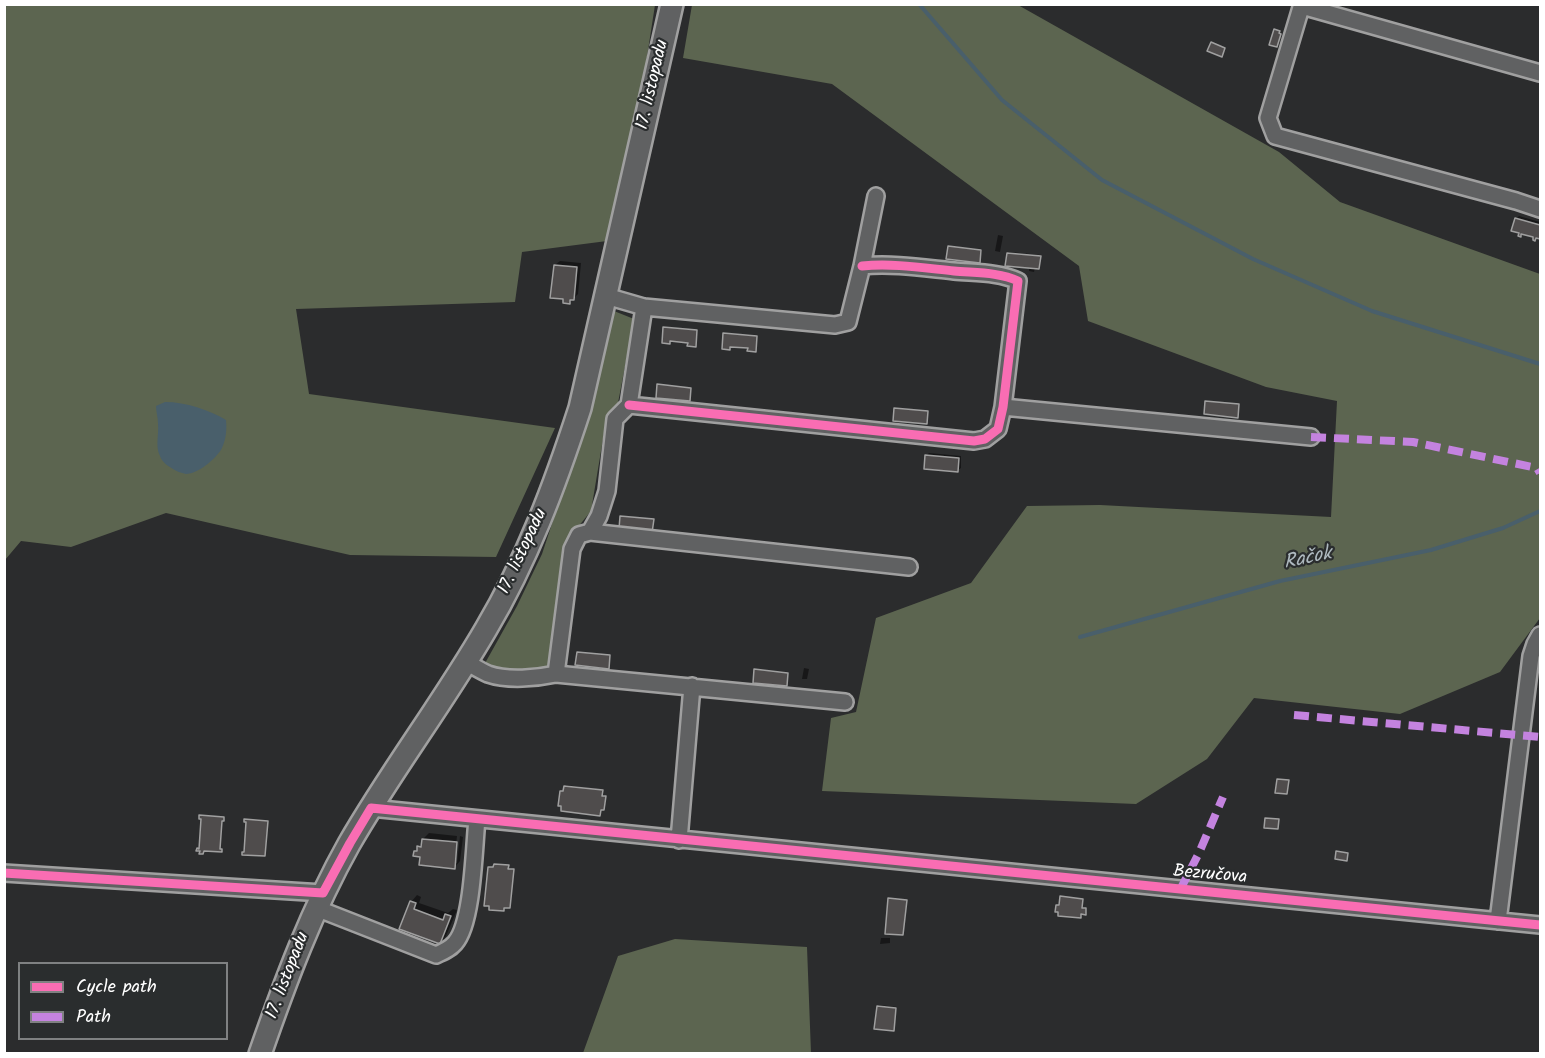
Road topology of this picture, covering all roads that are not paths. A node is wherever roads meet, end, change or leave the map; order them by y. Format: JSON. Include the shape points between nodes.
{"nodes":[{"id":1,"x":672,"y":4,"type":"edge"},
{"id":2,"x":1302,"y":5,"type":"edge"},
{"id":3,"x":1540,"y":73,"type":"edge"},
{"id":4,"x":876,"y":195,"type":"dead end"},
{"id":5,"x":1540,"y":209,"type":"edge"},
{"id":6,"x":862,"y":266,"type":"junction"},
{"id":7,"x":606,"y":296,"type":"junction"},
{"id":8,"x":644,"y":307,"type":"junction"},
{"id":9,"x":629,"y":405,"type":"junction"},
{"id":10,"x":1003,"y":407,"type":"junction"},
{"id":11,"x":1311,"y":437,"type":"dead end"},
{"id":12,"x":590,"y":532,"type":"junction"},
{"id":13,"x":909,"y":567,"type":"dead end"},
{"id":14,"x":1540,"y":635,"type":"edge"},
{"id":15,"x":466,"y":662,"type":"junction"},
{"id":16,"x":556,"y":674,"type":"junction"},
{"id":17,"x":693,"y":686,"type":"junction"},
{"id":18,"x":844,"y":702,"type":"dead end"},
{"id":19,"x":371,"y":808,"type":"junction"},
{"id":20,"x":477,"y":819,"type":"junction"},
{"id":21,"x":679,"y":840,"type":"junction"},
{"id":22,"x":4,"y":873,"type":"edge"},
{"id":23,"x":320,"y":901,"type":"junction"},
{"id":24,"x":1498,"y":921,"type":"junction"},
{"id":25,"x":1540,"y":925,"type":"edge"},
{"id":26,"x":260,"y":1053,"type":"edge"}],
"edges":[{"from":1,"to":7,"type":"main road","name":"17. listopadu"},
{"from":2,"to":3,"type":"street"},
{"from":2,"to":5,"type":"street","via":[[1268,118],[1275,136]]},
{"from":4,"to":6,"type":"street"},
{"from":6,"to":8,"type":"street","via":[[848,322],[841,324]]},
{"from":6,"to":10,"type":"street","via":[[975,273],[1018,281]]},
{"from":7,"to":8,"type":"street"},
{"from":7,"to":15,"type":"main road","name":"17. listopadu","via":[[580,408],[545,509],[513,578]]},
{"from":8,"to":9,"type":"street"},
{"from":9,"to":10,"type":"street","via":[[974,441],[985,439],[998,429]]},
{"from":9,"to":12,"type":"street","via":[[615,419],[607,491]]},
{"from":10,"to":11,"type":"street"},
{"from":12,"to":13,"type":"street"},
{"from":12,"to":16,"type":"street","via":[[579,536],[572,549]]},
{"from":14,"to":24,"type":"street","via":[[1531,656]]},
{"from":15,"to":16,"type":"street","via":[[490,674],[507,677],[534,679]]},
{"from":15,"to":19,"type":"main road","name":"17. listopadu"},
{"from":16,"to":17,"type":"street"},
{"from":17,"to":18,"type":"street"},
{"from":17,"to":21,"type":"street"},
{"from":19,"to":20,"type":"street","name":"Bezručova"},
{"from":19,"to":23,"type":"main road","name":"17. listopadu"},
{"from":20,"to":21,"type":"street","name":"Bezručova"},
{"from":20,"to":23,"type":"street","via":[[468,913],[456,943],[446,951],[436,955]]},
{"from":21,"to":24,"type":"street","name":"Bezručova"},
{"from":22,"to":23,"type":"street"},
{"from":23,"to":26,"type":"main road","name":"17. listopadu"},
{"from":24,"to":25,"type":"street","name":"Bezručova"}]}
